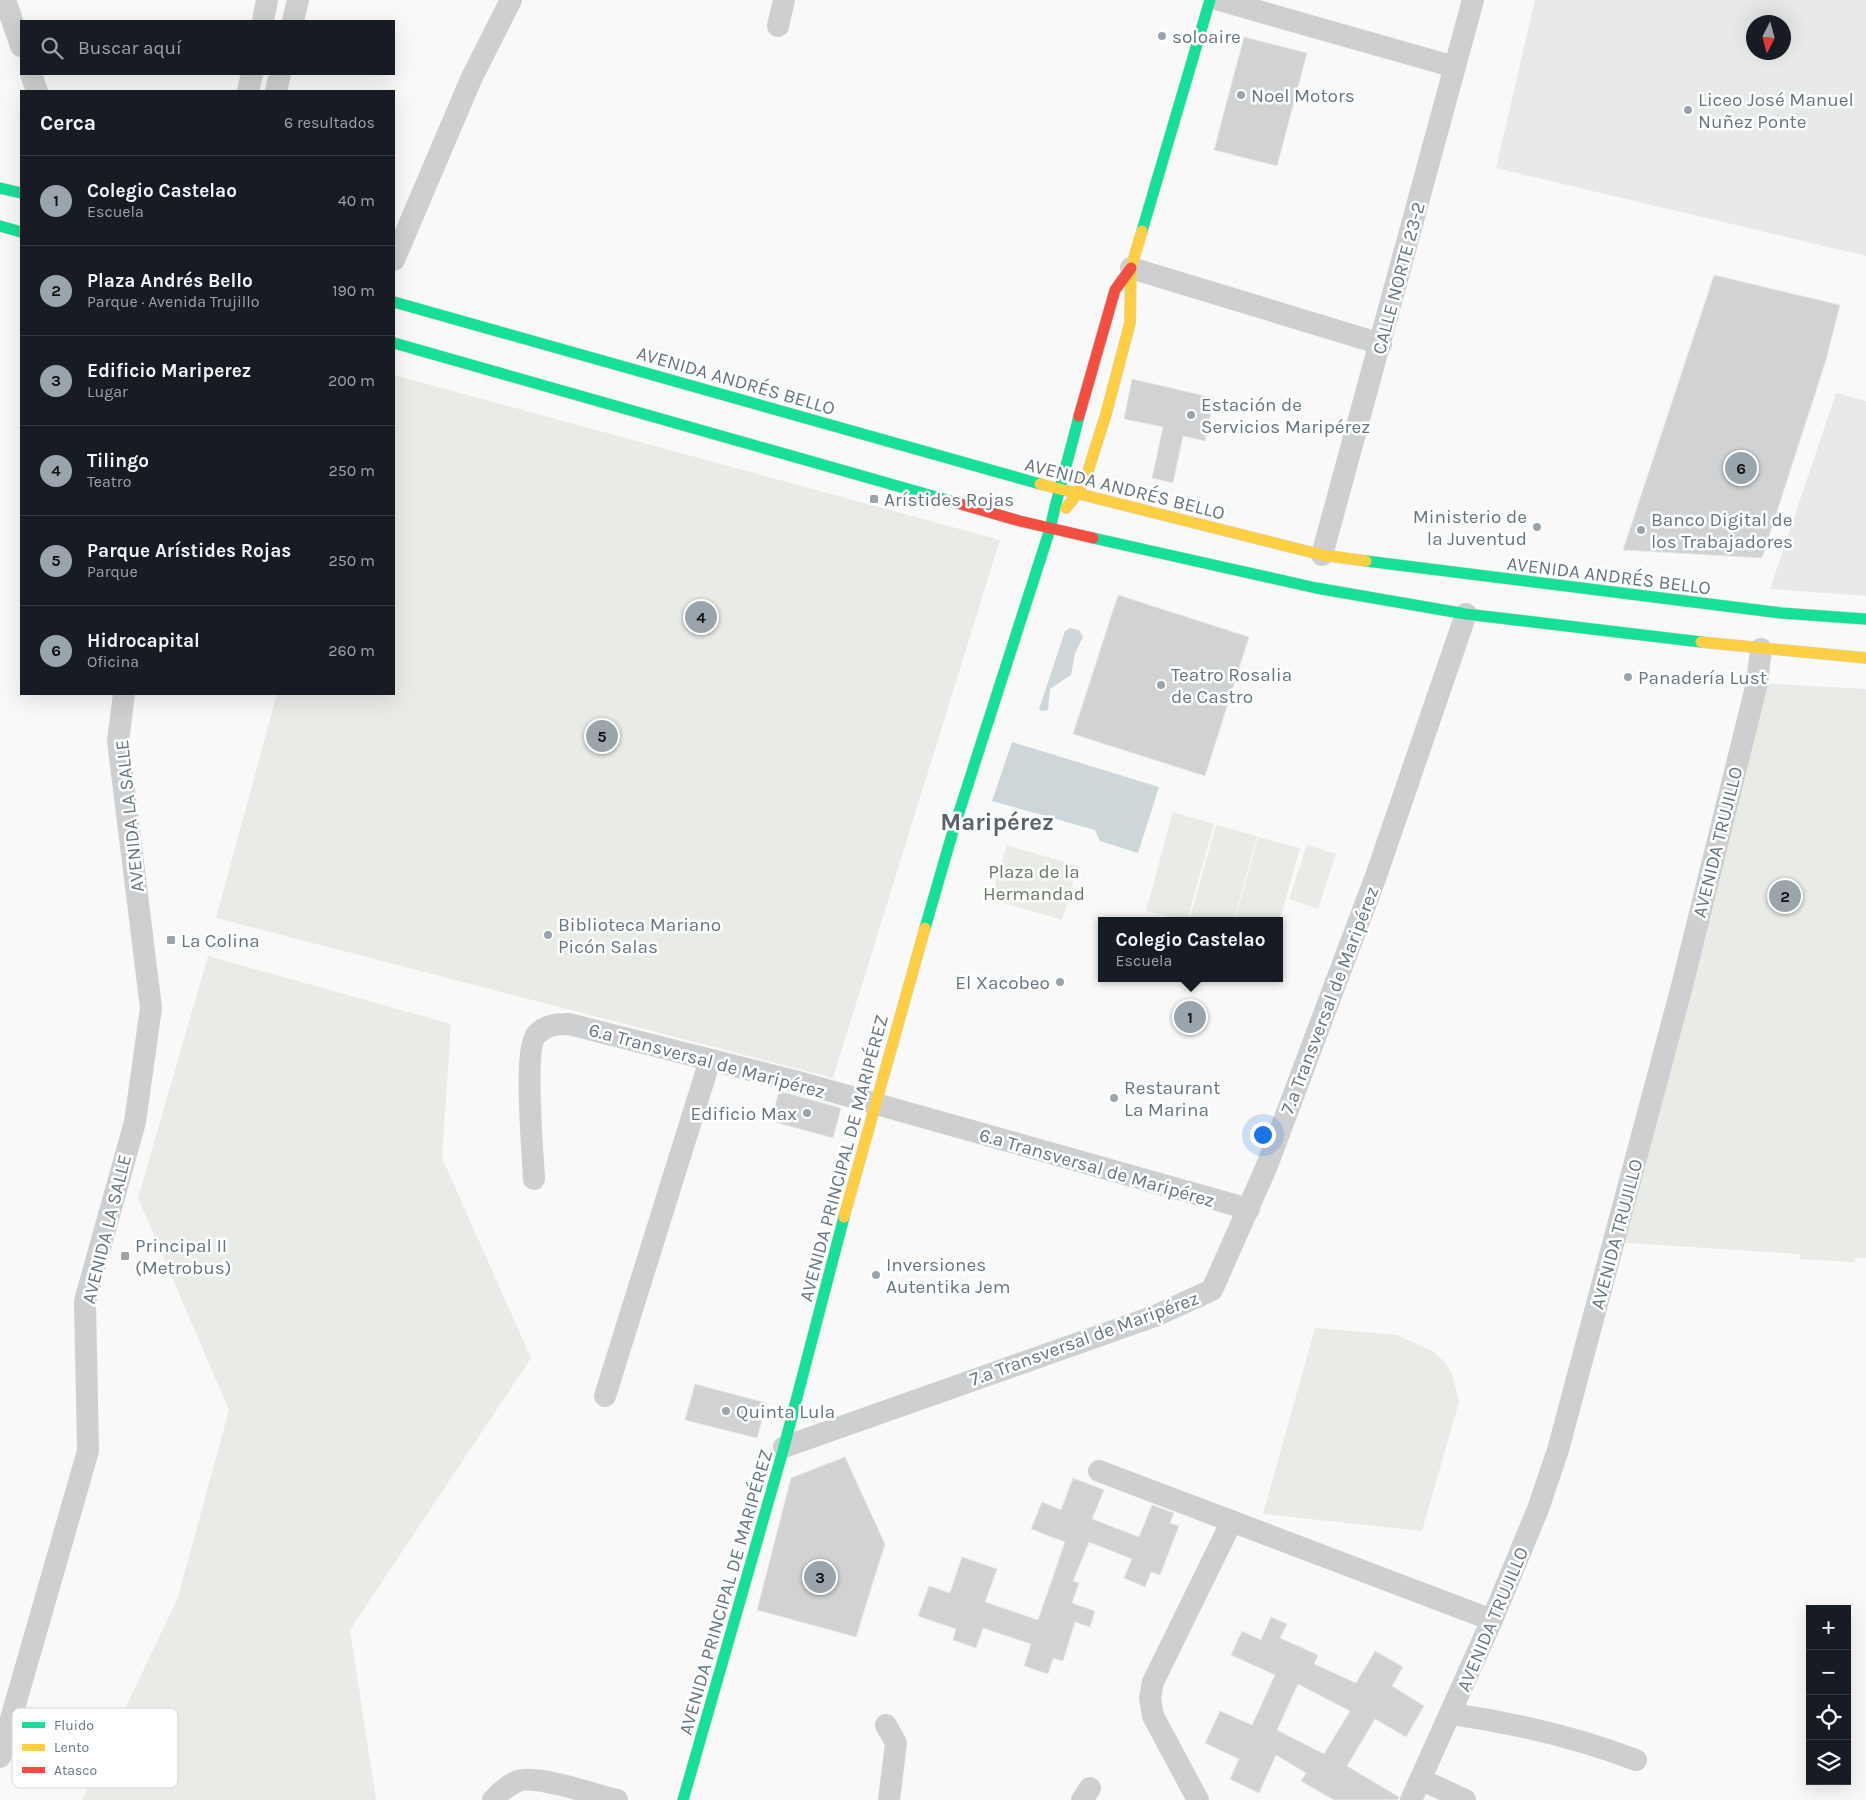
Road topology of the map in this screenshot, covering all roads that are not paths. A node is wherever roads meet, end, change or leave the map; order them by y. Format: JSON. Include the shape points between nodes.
{"nodes":[{"id":1,"x":5,"y":0,"type":"edge"},
{"id":2,"x":267,"y":0,"type":"edge"},
{"id":3,"x":298,"y":0,"type":"edge"},
{"id":4,"x":511,"y":0,"type":"edge"},
{"id":5,"x":784,"y":0,"type":"edge"},
{"id":6,"x":1210,"y":0,"type":"edge"},
{"id":7,"x":1220,"y":0,"type":"edge"},
{"id":8,"x":1473,"y":0,"type":"edge"},
{"id":9,"x":263,"y":20,"type":"edge"},
{"id":10,"x":292,"y":20,"type":"edge"},
{"id":11,"x":778,"y":26,"type":"dead end"},
{"id":12,"x":20,"y":43,"type":"edge"},
{"id":13,"x":1455,"y":67,"type":"junction"},
{"id":14,"x":31,"y":75,"type":"edge"},
{"id":15,"x":252,"y":75,"type":"edge"},
{"id":16,"x":280,"y":75,"type":"edge"},
{"id":17,"x":37,"y":90,"type":"edge"},
{"id":18,"x":248,"y":90,"type":"edge"},
{"id":19,"x":276,"y":90,"type":"edge"},
{"id":20,"x":0,"y":188,"type":"edge"},
{"id":21,"x":20,"y":193,"type":"edge"},
{"id":22,"x":0,"y":226,"type":"edge"},
{"id":23,"x":20,"y":232,"type":"edge"},
{"id":24,"x":395,"y":258,"type":"edge"},
{"id":25,"x":1130,"y":268,"type":"junction"},
{"id":26,"x":395,"y":302,"type":"edge"},
{"id":27,"x":395,"y":344,"type":"edge"},
{"id":28,"x":1381,"y":344,"type":"junction"},
{"id":29,"x":1058,"y":490,"type":"junction"},
{"id":30,"x":1077,"y":494,"type":"junction"},
{"id":31,"x":1050,"y":528,"type":"junction"},
{"id":32,"x":1322,"y":555,"type":"junction"},
{"id":33,"x":1466,"y":614,"type":"junction"},
{"id":34,"x":1866,"y":619,"type":"edge"},
{"id":35,"x":1761,"y":649,"type":"junction"},
{"id":36,"x":1866,"y":658,"type":"edge"},
{"id":37,"x":124,"y":695,"type":"edge"},
{"id":38,"x":710,"y":1060,"type":"junction"},
{"id":39,"x":874,"y":1105,"type":"junction"},
{"id":40,"x":534,"y":1179,"type":"dead end"},
{"id":41,"x":1249,"y":1209,"type":"junction"},
{"id":42,"x":605,"y":1396,"type":"dead end"},
{"id":43,"x":784,"y":1447,"type":"junction"},
{"id":44,"x":1099,"y":1471,"type":"dead end"},
{"id":45,"x":1232,"y":1521,"type":"junction"},
{"id":46,"x":1492,"y":1620,"type":"junction"},
{"id":47,"x":14,"y":1708,"type":"edge"},
{"id":48,"x":1451,"y":1714,"type":"junction"},
{"id":49,"x":12,"y":1715,"type":"edge"},
{"id":50,"x":886,"y":1725,"type":"dead end"},
{"id":51,"x":0,"y":1757,"type":"edge"},
{"id":52,"x":1636,"y":1760,"type":"dead end"},
{"id":53,"x":1422,"y":1780,"type":"junction"},
{"id":54,"x":493,"y":1800,"type":"edge"},
{"id":55,"x":617,"y":1800,"type":"edge"},
{"id":56,"x":683,"y":1800,"type":"edge"},
{"id":57,"x":890,"y":1800,"type":"edge"},
{"id":58,"x":1198,"y":1800,"type":"edge"},
{"id":59,"x":1411,"y":1800,"type":"edge"},
{"id":60,"x":1465,"y":1800,"type":"edge"}],
"edges":[{"from":1,"to":12,"type":"street"},
{"from":2,"to":9,"type":"street"},
{"from":3,"to":10,"type":"street"},
{"from":4,"to":24,"type":"street","via":[[472,77]]},
{"from":5,"to":11,"type":"street"},
{"from":6,"to":25,"type":"street","name":"AVENIDA PRINCIPAL DE MARIPÉREZ"},
{"from":7,"to":13,"type":"street"},
{"from":8,"to":13,"type":"street","name":"CALLE NORTE 23-2"},
{"from":13,"to":28,"type":"street","name":"CALLE NORTE 23-2"},
{"from":14,"to":17,"type":"street"},
{"from":15,"to":18,"type":"street"},
{"from":16,"to":19,"type":"street"},
{"from":20,"to":21,"type":"street"},
{"from":22,"to":23,"type":"street"},
{"from":25,"to":28,"type":"street"},
{"from":25,"to":29,"type":"street","name":"AVENIDA PRINCIPAL DE MARIPÉREZ","via":[[1115,290]]},
{"from":25,"to":30,"type":"street","name":"AVENIDA PRINCIPAL DE MARIPÉREZ","via":[[1130,323],[1092,460]]},
{"from":26,"to":29,"type":"street","name":"AVENIDA ANDRÉS BELLO"},
{"from":27,"to":31,"type":"street"},
{"from":28,"to":32,"type":"street","name":"CALLE NORTE 23-2"},
{"from":29,"to":30,"type":"street","name":"AVENIDA ANDRÉS BELLO"},
{"from":29,"to":31,"type":"street","name":"AVENIDA PRINCIPAL DE MARIPÉREZ"},
{"from":30,"to":31,"type":"street","name":"AVENIDA PRINCIPAL DE MARIPÉREZ"},
{"from":30,"to":32,"type":"street","name":"AVENIDA ANDRÉS BELLO"},
{"from":31,"to":33,"type":"street","via":[[1316,588]]},
{"from":31,"to":39,"type":"street","name":"AVENIDA PRINCIPAL DE MARIPÉREZ","via":[[953,831]]},
{"from":32,"to":34,"type":"street","name":"AVENIDA ANDRÉS BELLO","via":[[1772,612]]},
{"from":33,"to":35,"type":"street"},
{"from":33,"to":41,"type":"street","name":"7.ª Transversal de Maripérez","via":[[1376,876]]},
{"from":35,"to":36,"type":"street"},
{"from":35,"to":46,"type":"street","name":"AVENIDA TRUJILLO","via":[[1757,683],[1682,986],[1558,1450],[1538,1509]]},
{"from":37,"to":47,"type":"street","name":"AVENIDA LA SALLE","via":[[118,740],[151,1008],[135,1122],[85,1301],[88,1451]]},
{"from":38,"to":39,"type":"street","name":"6.ª Transversal de Maripérez"},
{"from":38,"to":40,"type":"street","name":"6.ª Transversal de Maripérez","via":[[569,1024],[551,1024],[536,1035],[532,1049]]},
{"from":38,"to":42,"type":"street"},
{"from":39,"to":41,"type":"street","name":"6.ª Transversal de Maripérez"},
{"from":39,"to":43,"type":"street","name":"AVENIDA PRINCIPAL DE MARIPÉREZ"},
{"from":41,"to":43,"type":"street","name":"7.ª Transversal de Maripérez","via":[[1212,1290],[1155,1316]]},
{"from":43,"to":56,"type":"street","name":"AVENIDA PRINCIPAL DE MARIPÉREZ"},
{"from":44,"to":45,"type":"street"},
{"from":45,"to":46,"type":"street"},
{"from":45,"to":58,"type":"street","via":[[1153,1682],[1150,1698],[1153,1716]]},
{"from":46,"to":48,"type":"street","name":"AVENIDA TRUJILLO"},
{"from":48,"to":52,"type":"street","via":[[1508,1722],[1600,1746]]},
{"from":48,"to":53,"type":"street","name":"AVENIDA TRUJILLO"},
{"from":49,"to":51,"type":"street","name":"AVENIDA LA SALLE"},
{"from":50,"to":57,"type":"street","via":[[896,1743]]},
{"from":53,"to":59,"type":"street","name":"AVENIDA TRUJILLO"},
{"from":53,"to":60,"type":"street"},
{"from":54,"to":55,"type":"street","via":[[501,1791],[519,1781],[534,1779]]}]}
